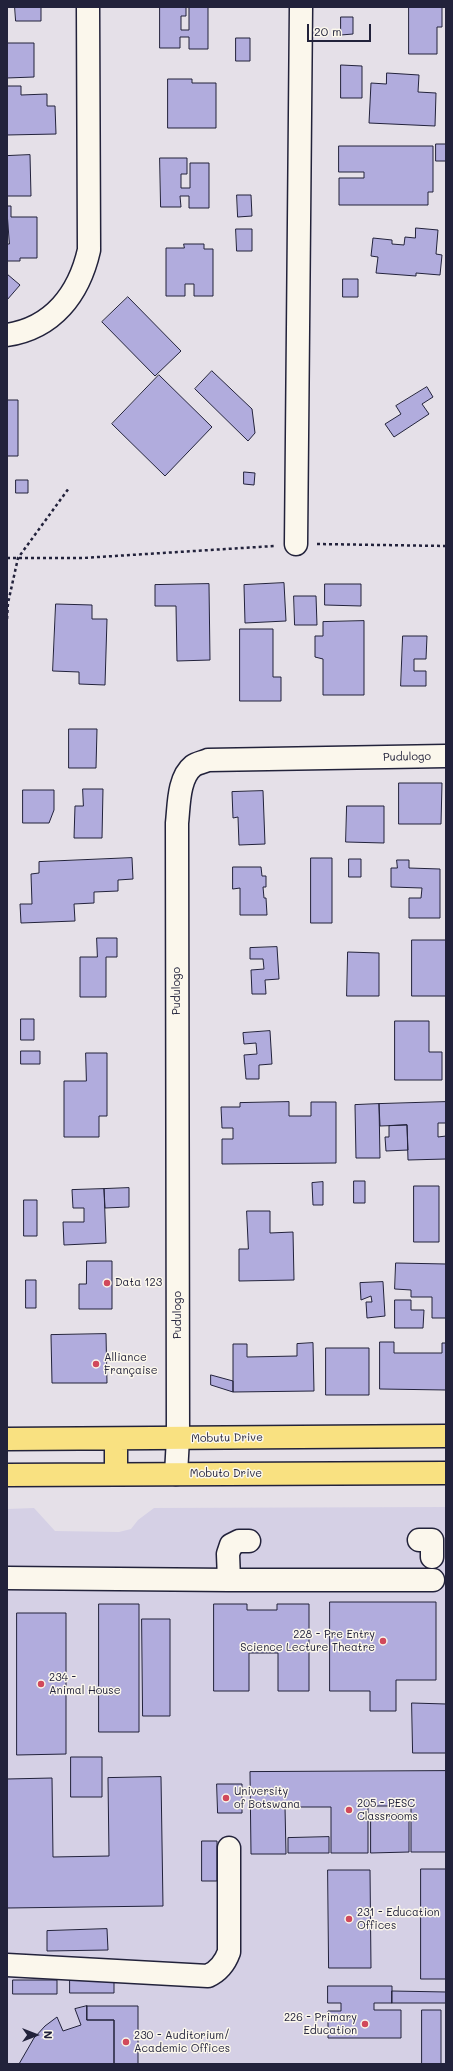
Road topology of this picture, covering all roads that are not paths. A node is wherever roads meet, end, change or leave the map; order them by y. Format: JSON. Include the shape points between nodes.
{"nodes":[{"id":1,"x":88,"y":7,"type":"edge"},
{"id":2,"x":301,"y":7,"type":"edge"},
{"id":3,"x":7,"y":335,"type":"edge"},
{"id":4,"x":296,"y":544,"type":"road end"},
{"id":5,"x":446,"y":756,"type":"edge"},
{"id":6,"x":446,"y":1436,"type":"edge"},
{"id":7,"x":178,"y":1438,"type":"junction"},
{"id":8,"x":7,"y":1439,"type":"edge"},
{"id":9,"x":116,"y":1439,"type":"junction"},
{"id":10,"x":446,"y":1473,"type":"edge"},
{"id":11,"x":116,"y":1474,"type":"junction"},
{"id":12,"x":176,"y":1474,"type":"junction"},
{"id":13,"x":7,"y":1475,"type":"edge"},
{"id":14,"x":249,"y":1541,"type":"dead end"},
{"id":15,"x":7,"y":1578,"type":"edge"},
{"id":16,"x":229,"y":1580,"type":"junction"},
{"id":17,"x":433,"y":1580,"type":"dead end"},
{"id":18,"x":229,"y":1848,"type":"dead end"},
{"id":19,"x":7,"y":1965,"type":"edge"}],
"edges":[{"from":1,"to":3,"type":"street","via":[[89,250],[84,270],[60,308],[42,324]]},
{"from":2,"to":4,"type":"street"},
{"from":5,"to":7,"type":"street","name":"Pudulogo","via":[[208,760],[194,765],[186,774],[180,795],[177,824]]},
{"from":6,"to":7,"type":"main road","name":"Mobutu Drive"},
{"from":7,"to":9,"type":"main road","name":"Mobutu Drive"},
{"from":7,"to":12,"type":"street","name":"Pudulogo"},
{"from":8,"to":9,"type":"main road","name":"Mobutu Drive"},
{"from":9,"to":11,"type":"main road"},
{"from":10,"to":12,"type":"main road","name":"Mobuto Drive"},
{"from":11,"to":12,"type":"main road","name":"Mobuto Drive"},
{"from":11,"to":13,"type":"main road","name":"Mobuto Drive"},
{"from":14,"to":16,"type":"street","via":[[239,1541],[231,1545],[228,1554]]},
{"from":15,"to":16,"type":"street"},
{"from":16,"to":17,"type":"street"},
{"from":18,"to":19,"type":"street","via":[[229,1952],[222,1966],[212,1974],[208,1976]]}]}
